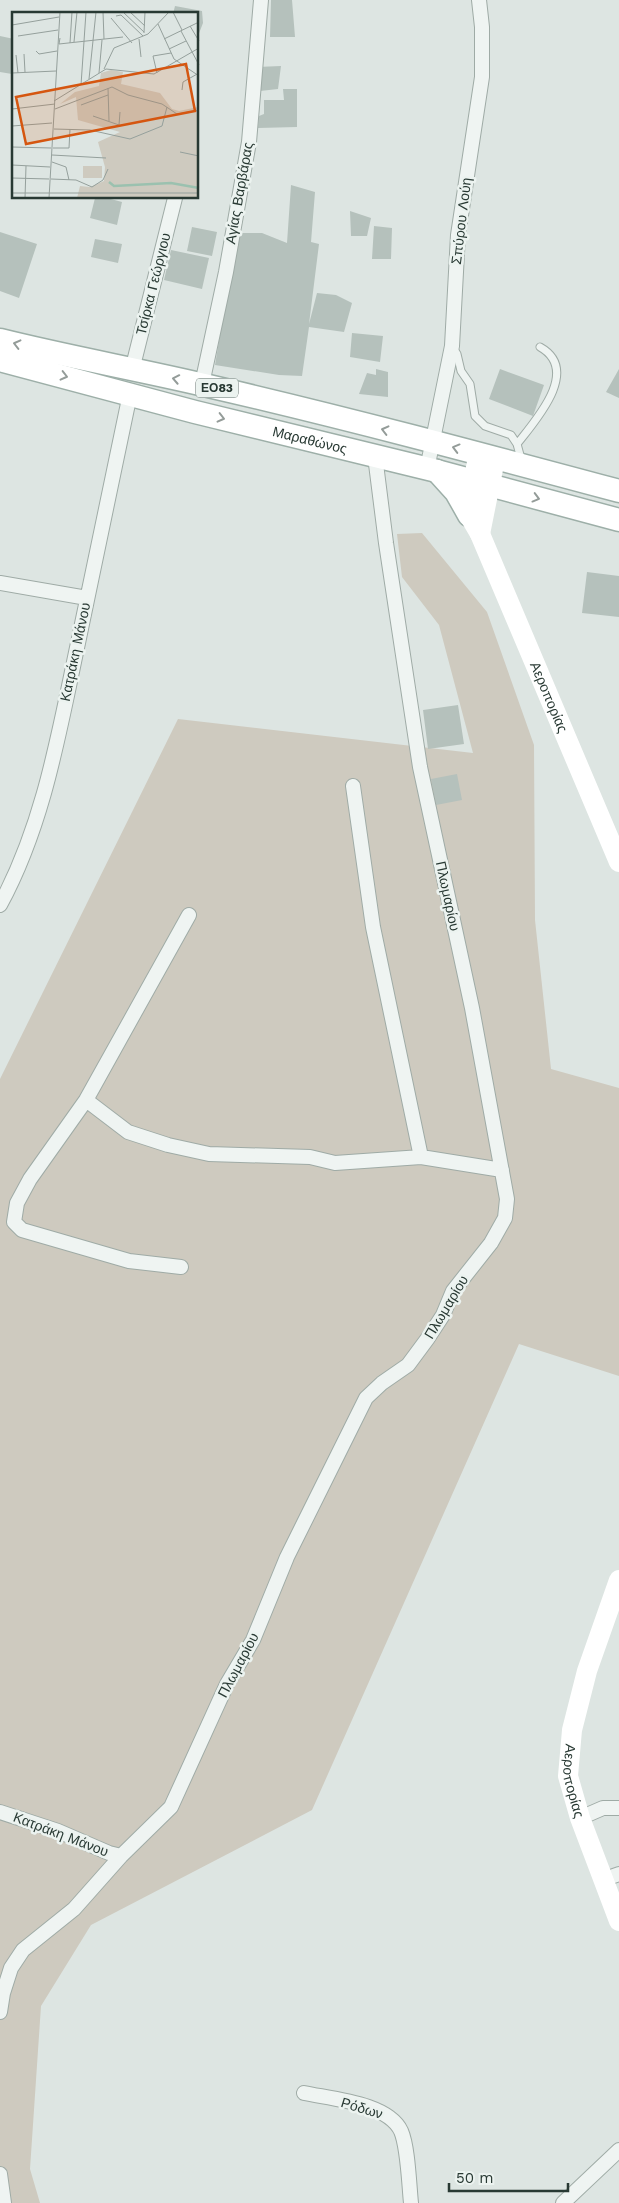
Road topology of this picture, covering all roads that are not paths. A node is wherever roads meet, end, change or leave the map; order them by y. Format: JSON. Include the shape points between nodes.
{"nodes":[{"id":1,"x":261,"y":0,"type":"edge"},
{"id":2,"x":479,"y":0,"type":"edge"},
{"id":3,"x":174,"y":199,"type":"edge"},
{"id":4,"x":0,"y":340,"type":"edge"},
{"id":5,"x":452,"y":346,"type":"junction"},
{"id":6,"x":540,"y":347,"type":"dead end"},
{"id":7,"x":0,"y":360,"type":"edge"},
{"id":8,"x":132,"y":370,"type":"junction"},
{"id":9,"x":202,"y":384,"type":"junction"},
{"id":10,"x":130,"y":394,"type":"junction"},
{"id":11,"x":432,"y":442,"type":"junction"},
{"id":12,"x":517,"y":444,"type":"junction"},
{"id":13,"x":375,"y":456,"type":"junction"},
{"id":14,"x":487,"y":457,"type":"junction"},
{"id":15,"x":529,"y":467,"type":"junction"},
{"id":16,"x":432,"y":470,"type":"junction"},
{"id":17,"x":481,"y":483,"type":"junction"},
{"id":18,"x":619,"y":491,"type":"edge"},
{"id":19,"x":619,"y":520,"type":"edge"},
{"id":20,"x":475,"y":524,"type":"junction"},
{"id":21,"x":0,"y":583,"type":"edge"},
{"id":22,"x":87,"y":598,"type":"junction"},
{"id":23,"x":353,"y":786,"type":"dead end"},
{"id":24,"x":613,"y":837,"type":"edge"},
{"id":25,"x":619,"y":862,"type":"edge"},
{"id":26,"x":0,"y":905,"type":"edge"},
{"id":27,"x":189,"y":915,"type":"dead end"},
{"id":28,"x":86,"y":1100,"type":"junction"},
{"id":29,"x":420,"y":1157,"type":"junction"},
{"id":30,"x":502,"y":1170,"type":"junction"},
{"id":31,"x":181,"y":1267,"type":"dead end"},
{"id":32,"x":619,"y":1580,"type":"edge"},
{"id":33,"x":619,"y":1808,"type":"edge"},
{"id":34,"x":0,"y":1812,"type":"edge"},
{"id":35,"x":580,"y":1818,"type":"junction"},
{"id":36,"x":121,"y":1856,"type":"junction"},
{"id":37,"x":611,"y":1877,"type":"edge"},
{"id":38,"x":619,"y":1921,"type":"edge"},
{"id":39,"x":0,"y":2012,"type":"edge"},
{"id":40,"x":304,"y":2093,"type":"dead end"},
{"id":41,"x":619,"y":2150,"type":"edge"},
{"id":42,"x":0,"y":2174,"type":"edge"},
{"id":43,"x":4,"y":2203,"type":"edge"},
{"id":44,"x":412,"y":2203,"type":"edge"},
{"id":45,"x":563,"y":2203,"type":"edge"}],
"edges":[{"from":1,"to":9,"type":"street","name":"Αγίας Βαρβάρας","via":[[248,142],[226,272]]},
{"from":2,"to":5,"type":"street","name":"Σπύρου Λούη","via":[[482,77],[457,250]]},
{"from":3,"to":8,"type":"street","name":"Τσίρκα Γεώργιου"},
{"from":8,"to":4,"type":"main road","name":"Μαραθώνος","number":"ΕΟ83","one_way":true},
{"from":5,"to":11,"type":"street","name":"Σπύρου Λούη"},
{"from":5,"to":12,"type":"lane","via":[[461,371],[470,384],[476,416],[485,426],[511,436]]},
{"from":6,"to":12,"type":"lane","via":[[554,358],[557,378],[537,419]]},
{"from":7,"to":10,"type":"main road","name":"Μαραθώνος","number":"ΕΟ83","one_way":true},
{"from":9,"to":8,"type":"main road","name":"Μαραθώνος","number":"ΕΟ83","one_way":true},
{"from":11,"to":9,"type":"main road","name":"Μαραθώνος","number":"ΕΟ83","one_way":true},
{"from":10,"to":13,"type":"main road","name":"Μαραθώνος","number":"ΕΟ83","one_way":true},
{"from":10,"to":22,"type":"street","name":"Κατράκη Μάνου"},
{"from":14,"to":11,"type":"main road","name":"Μαραθώνος","number":"ΕΟ83","one_way":true},
{"from":11,"to":16,"type":"street","name":"Σπύρου Λούη"},
{"from":12,"to":15,"type":"lane"},
{"from":13,"to":16,"type":"main road","name":"Μαραθώνος","number":"ΕΟ83"},
{"from":13,"to":30,"type":"street","name":"Πλωμαρίου","via":[[420,767],[472,1008]]},
{"from":14,"to":15,"type":"main road","name":"Μαραθώνος","number":"ΕΟ83"},
{"from":14,"to":17,"type":"street"},
{"from":15,"to":18,"type":"main road","name":"Μαραθώνος","number":"ΕΟ83"},
{"from":16,"to":17,"type":"main road","name":"Μαραθώνος","number":"ΕΟ83"},
{"from":16,"to":20,"type":"main road","via":[[456,492]]},
{"from":17,"to":19,"type":"main road","name":"Μαραθώνος","number":"ΕΟ83","one_way":true},
{"from":17,"to":20,"type":"street"},
{"from":20,"to":24,"type":"street","name":"Αεροπορίας"},
{"from":21,"to":22,"type":"street"},
{"from":22,"to":26,"type":"street","name":"Κατράκη Μάνου","via":[[40,810]]},
{"from":23,"to":29,"type":"street","via":[[373,927]]},
{"from":24,"to":25,"type":"street","name":"Αεροπορίας"},
{"from":27,"to":28,"type":"street"},
{"from":28,"to":29,"type":"street","via":[[128,1132],[209,1154],[310,1156],[335,1163]]},
{"from":28,"to":31,"type":"street","via":[[30,1179],[17,1203],[14,1222],[22,1230],[129,1261]]},
{"from":29,"to":30,"type":"street"},
{"from":30,"to":36,"type":"street","name":"Πλωμαρίου","via":[[507,1199],[505,1218],[491,1243],[453,1291],[442,1314],[408,1365],[366,1398],[171,1807]]},
{"from":32,"to":35,"type":"street","name":"Αεροπορίας","via":[[587,1670],[572,1730],[568,1776]]},
{"from":33,"to":35,"type":"street","via":[[603,1808]]},
{"from":34,"to":36,"type":"street","name":"Κατράκη Μάνου"},
{"from":35,"to":37,"type":"street","name":"Αεροπορίας"},
{"from":36,"to":39,"type":"street","name":"Πλωμαρίου","via":[[74,1909],[23,1950],[11,1968]]},
{"from":37,"to":38,"type":"street","name":"Αεροπορίας"},
{"from":40,"to":44,"type":"street","name":"Ρόδων","via":[[376,2109],[392,2118],[401,2131]]},
{"from":41,"to":45,"type":"street"},
{"from":42,"to":43,"type":"street"}]}
